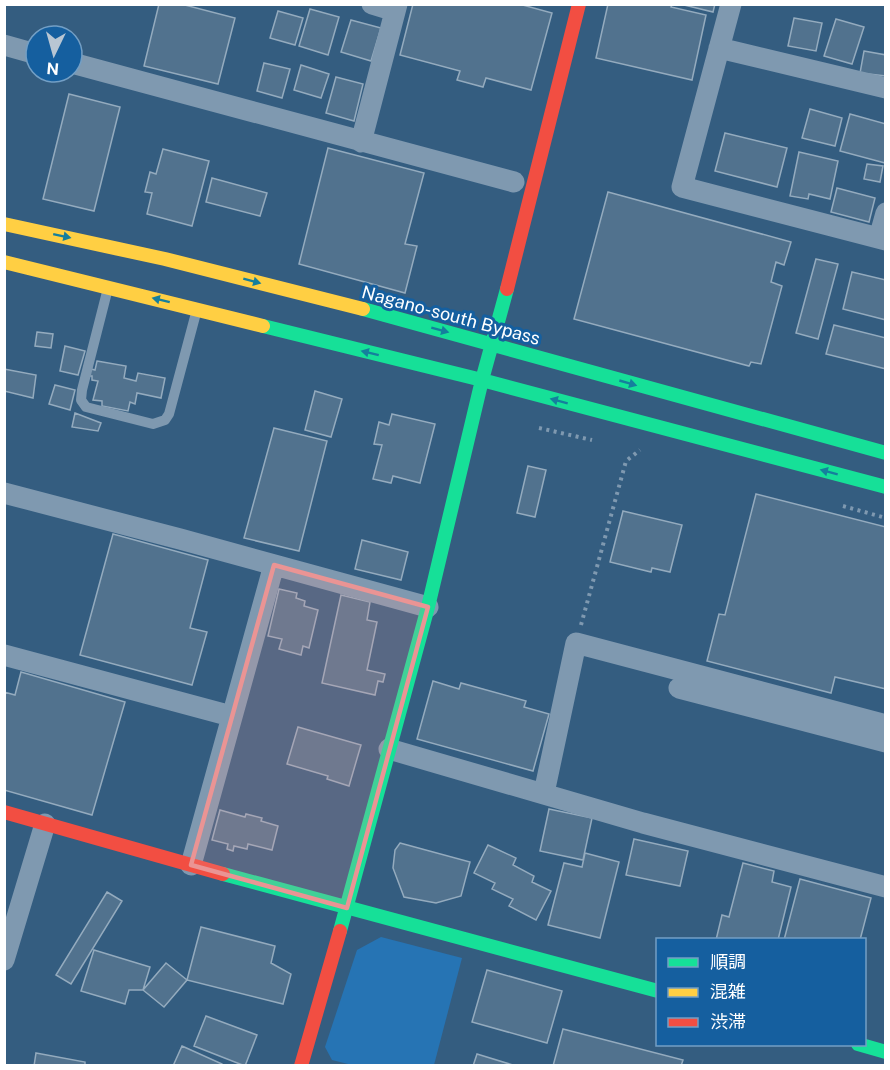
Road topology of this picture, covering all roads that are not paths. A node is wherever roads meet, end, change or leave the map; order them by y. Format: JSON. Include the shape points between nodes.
{"nodes":[{"id":1,"x":372,"y":4,"type":"edge"},
{"id":2,"x":579,"y":4,"type":"edge"},
{"id":3,"x":731,"y":4,"type":"edge"},
{"id":4,"x":396,"y":8,"type":"edge"},
{"id":5,"x":4,"y":45,"type":"edge"},
{"id":6,"x":719,"y":48,"type":"junction"},
{"id":7,"x":24,"y":51,"type":"edge"},
{"id":8,"x":84,"y":66,"type":"edge"},
{"id":9,"x":885,"y":88,"type":"edge"},
{"id":10,"x":361,"y":142,"type":"junction"},
{"id":11,"x":514,"y":182,"type":"dead end"},
{"id":12,"x":885,"y":213,"type":"edge"},
{"id":13,"x":4,"y":224,"type":"edge"},
{"id":14,"x":882,"y":239,"type":"edge"},
{"id":15,"x":4,"y":262,"type":"edge"},
{"id":16,"x":108,"y":287,"type":"junction"},
{"id":17,"x":197,"y":309,"type":"junction"},
{"id":18,"x":493,"y":344,"type":"junction"},
{"id":19,"x":482,"y":380,"type":"junction"},
{"id":20,"x":885,"y":453,"type":"edge"},
{"id":21,"x":885,"y":487,"type":"edge"},
{"id":22,"x":4,"y":493,"type":"edge"},
{"id":23,"x":274,"y":565,"type":"junction"},
{"id":24,"x":428,"y":608,"type":"junction"},
{"id":25,"x":4,"y":655,"type":"edge"},
{"id":26,"x":679,"y":688,"type":"dead end"},
{"id":27,"x":231,"y":716,"type":"junction"},
{"id":28,"x":885,"y":725,"type":"edge"},
{"id":29,"x":885,"y":742,"type":"edge"},
{"id":30,"x":389,"y":749,"type":"junction"},
{"id":31,"x":544,"y":793,"type":"junction"},
{"id":32,"x":4,"y":812,"type":"edge"},
{"id":33,"x":45,"y":824,"type":"junction"},
{"id":34,"x":191,"y":865,"type":"junction"},
{"id":35,"x":885,"y":887,"type":"edge"},
{"id":36,"x":347,"y":908,"type":"junction"},
{"id":37,"x":4,"y":960,"type":"edge"},
{"id":38,"x":656,"y":991,"type":"edge"},
{"id":39,"x":865,"y":1046,"type":"edge"},
{"id":40,"x":885,"y":1052,"type":"edge"},
{"id":41,"x":304,"y":1065,"type":"edge"}],
"edges":[{"from":1,"to":4,"type":"street"},
{"from":2,"to":18,"type":"main road"},
{"from":3,"to":6,"type":"street"},
{"from":4,"to":10,"type":"street"},
{"from":5,"to":7,"type":"street"},
{"from":6,"to":9,"type":"street"},
{"from":6,"to":14,"type":"street","via":[[682,187]]},
{"from":8,"to":10,"type":"street"},
{"from":10,"to":11,"type":"street"},
{"from":12,"to":14,"type":"street"},
{"from":13,"to":18,"type":"main road","name":"Nagano-south Bypass","one_way":true,"via":[[188,264]]},
{"from":15,"to":16,"type":"main road"},
{"from":17,"to":16,"type":"main road","one_way":true},
{"from":16,"to":17,"type":"lane","via":[[81,400],[86,407],[153,424],[169,414]]},
{"from":19,"to":17,"type":"main road","one_way":true},
{"from":18,"to":19,"type":"main road"},
{"from":18,"to":20,"type":"main road","name":"Nagano-south Bypass","one_way":true},
{"from":21,"to":19,"type":"main road","one_way":true},
{"from":19,"to":24,"type":"main road"},
{"from":22,"to":23,"type":"street"},
{"from":23,"to":24,"type":"street"},
{"from":23,"to":27,"type":"street"},
{"from":24,"to":30,"type":"main road"},
{"from":25,"to":27,"type":"street"},
{"from":26,"to":29,"type":"street"},
{"from":27,"to":34,"type":"street"},
{"from":28,"to":31,"type":"street","via":[[576,643]]},
{"from":30,"to":31,"type":"street"},
{"from":30,"to":36,"type":"main road"},
{"from":31,"to":35,"type":"street"},
{"from":32,"to":33,"type":"main road"},
{"from":33,"to":34,"type":"main road"},
{"from":33,"to":37,"type":"street"},
{"from":34,"to":36,"type":"main road"},
{"from":36,"to":38,"type":"main road"},
{"from":36,"to":41,"type":"main road"},
{"from":39,"to":40,"type":"main road"}]}
